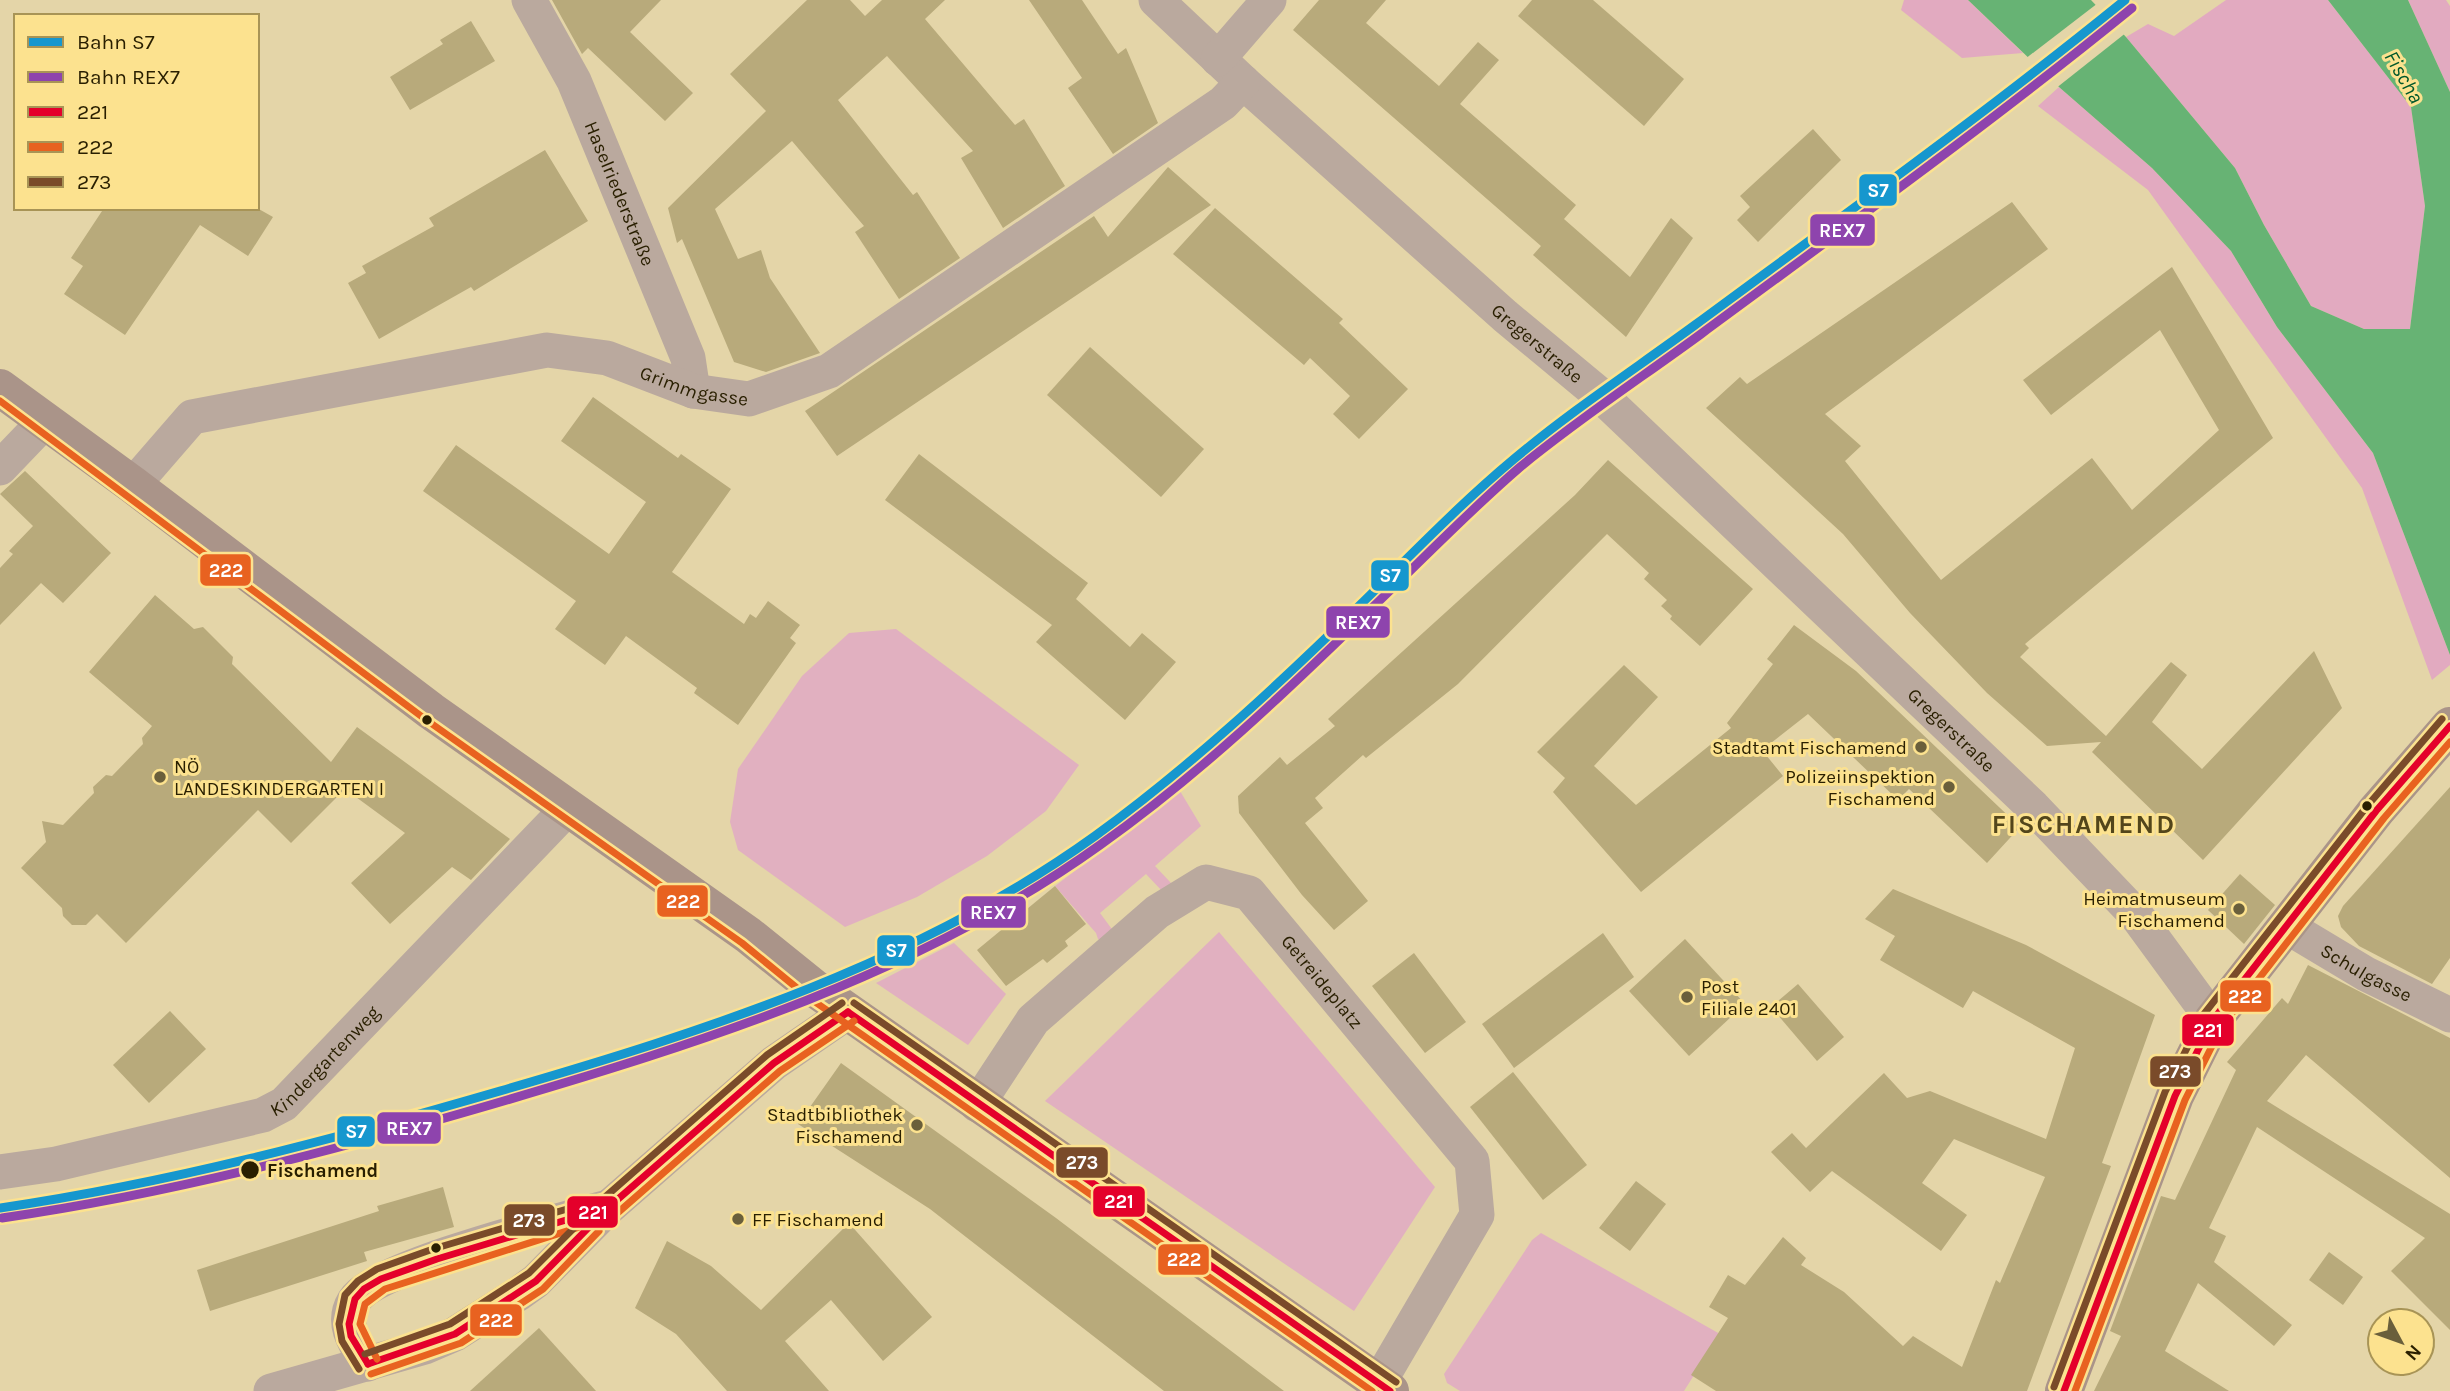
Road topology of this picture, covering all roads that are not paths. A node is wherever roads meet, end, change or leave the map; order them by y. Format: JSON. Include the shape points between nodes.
{"nodes":[{"id":1,"x":529,"y":0,"type":"edge"},
{"id":2,"x":1156,"y":0,"type":"edge"},
{"id":3,"x":1269,"y":0,"type":"edge"},
{"id":4,"x":1218,"y":59,"type":"junction"},
{"id":5,"x":1243,"y":82,"type":"junction"},
{"id":6,"x":0,"y":388,"type":"edge"},
{"id":7,"x":693,"y":391,"type":"junction"},
{"id":8,"x":45,"y":422,"type":"junction"},
{"id":9,"x":0,"y":468,"type":"edge"},
{"id":10,"x":133,"y":485,"type":"junction"},
{"id":11,"x":2450,"y":726,"type":"edge"},
{"id":12,"x":568,"y":808,"type":"junction"},
{"id":13,"x":2286,"y":926,"type":"junction"},
{"id":14,"x":848,"y":1012,"type":"junction"},
{"id":15,"x":2450,"y":1015,"type":"edge"},
{"id":16,"x":2213,"y":1020,"type":"junction"},
{"id":17,"x":977,"y":1105,"type":"junction"},
{"id":18,"x":0,"y":1172,"type":"edge"},
{"id":19,"x":609,"y":1206,"type":"junction"},
{"id":20,"x":357,"y":1376,"type":"edge"},
{"id":21,"x":1384,"y":1388,"type":"edge"},
{"id":22,"x":271,"y":1391,"type":"edge"},
{"id":23,"x":2064,"y":1391,"type":"edge"}],
"edges":[{"from":1,"to":7,"type":"street","name":"Haselriederstraße","via":[[574,81],[688,358]]},
{"from":2,"to":4,"type":"street","name":"Gregerstraße"},
{"from":3,"to":4,"type":"street"},
{"from":4,"to":5,"type":"street","name":"Gregerstraße"},
{"from":5,"to":7,"type":"street","name":"Grimmgasse","via":[[1223,103],[829,371],[749,399]]},
{"from":5,"to":16,"type":"street","name":"Gregerstraße","via":[[1599,394],[2033,807],[2136,915]]},
{"from":6,"to":8,"type":"main road"},
{"from":7,"to":10,"type":"street","name":"Grimmgasse","via":[[607,358],[547,350],[192,417]]},
{"from":8,"to":9,"type":"street"},
{"from":8,"to":10,"type":"main road"},
{"from":10,"to":12,"type":"main road","via":[[431,711]]},
{"from":11,"to":13,"type":"main road"},
{"from":12,"to":14,"type":"main road"},
{"from":12,"to":18,"type":"street","name":"Kindergartenweg","via":[[284,1104],[250,1119],[56,1164]]},
{"from":13,"to":15,"type":"street","name":"Schulgasse","via":[[2366,974]]},
{"from":13,"to":16,"type":"main road"},
{"from":14,"to":17,"type":"main road"},
{"from":14,"to":19,"type":"street","via":[[774,1063]]},
{"from":16,"to":23,"type":"main road","via":[[2175,1096]]},
{"from":17,"to":21,"type":"main road"},
{"from":17,"to":21,"type":"street","name":"Getreideplatz","via":[[1033,1020],[1157,912],[1206,882],[1249,893],[1472,1161],[1477,1215]]},
{"from":19,"to":20,"type":"street","via":[[518,1294],[455,1334]]},
{"from":19,"to":20,"type":"street","via":[[437,1259],[364,1289],[355,1299],[348,1324]]},
{"from":20,"to":22,"type":"street"}]}
